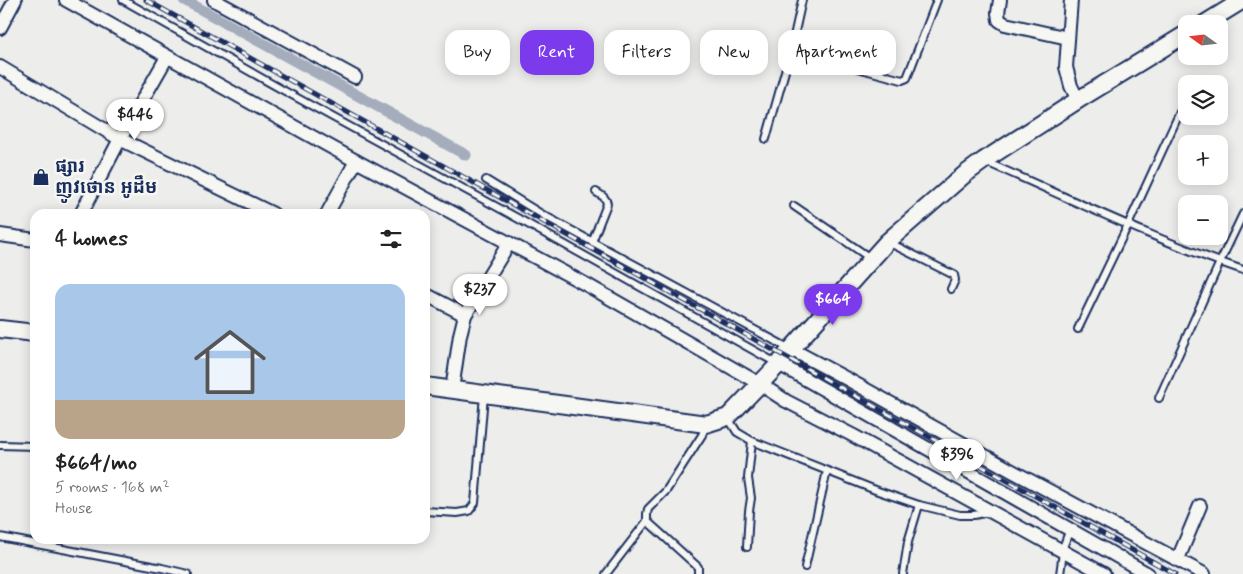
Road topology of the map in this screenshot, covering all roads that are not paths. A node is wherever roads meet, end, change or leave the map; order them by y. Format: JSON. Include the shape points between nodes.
{"nodes":[{"id":1,"x":15,"y":0,"type":"edge"},
{"id":2,"x":66,"y":0,"type":"edge"},
{"id":3,"x":123,"y":0,"type":"edge"},
{"id":4,"x":214,"y":0,"type":"edge"},
{"id":5,"x":802,"y":0,"type":"edge"},
{"id":6,"x":937,"y":0,"type":"edge"},
{"id":7,"x":1000,"y":0,"type":"edge"},
{"id":8,"x":1072,"y":0,"type":"edge"},
{"id":9,"x":1242,"y":0,"type":"edge"},
{"id":10,"x":1218,"y":15,"type":"edge"},
{"id":11,"x":0,"y":28,"type":"edge"},
{"id":12,"x":795,"y":30,"type":"edge"},
{"id":13,"x":1068,"y":38,"type":"junction"},
{"id":14,"x":1178,"y":39,"type":"edge"},
{"id":15,"x":167,"y":57,"type":"junction"},
{"id":16,"x":0,"y":67,"type":"edge"},
{"id":17,"x":784,"y":75,"type":"edge"},
{"id":18,"x":884,"y":75,"type":"edge"},
{"id":19,"x":355,"y":77,"type":"dead end"},
{"id":20,"x":1078,"y":100,"type":"junction"},
{"id":21,"x":1178,"y":116,"type":"edge"},
{"id":22,"x":120,"y":138,"type":"junction"},
{"id":23,"x":766,"y":139,"type":"dead end"},
{"id":24,"x":356,"y":161,"type":"junction"},
{"id":25,"x":983,"y":161,"type":"junction"},
{"id":26,"x":486,"y":180,"type":"dead end"},
{"id":27,"x":596,"y":192,"type":"dead end"},
{"id":28,"x":794,"y":206,"type":"dead end"},
{"id":29,"x":84,"y":209,"type":"edge"},
{"id":30,"x":263,"y":209,"type":"edge"},
{"id":31,"x":330,"y":209,"type":"edge"},
{"id":32,"x":1243,"y":214,"type":"edge"},
{"id":33,"x":1128,"y":225,"type":"junction"},
{"id":34,"x":0,"y":235,"type":"edge"},
{"id":35,"x":30,"y":239,"type":"edge"},
{"id":36,"x":592,"y":242,"type":"junction"},
{"id":37,"x":887,"y":242,"type":"junction"},
{"id":38,"x":509,"y":243,"type":"junction"},
{"id":39,"x":872,"y":259,"type":"junction"},
{"id":40,"x":1220,"y":262,"type":"junction"},
{"id":41,"x":1243,"y":270,"type":"edge"},
{"id":42,"x":951,"y":289,"type":"dead end"},
{"id":43,"x":430,"y":297,"type":"edge"},
{"id":44,"x":465,"y":315,"type":"junction"},
{"id":45,"x":0,"y":329,"type":"edge"},
{"id":46,"x":1078,"y":329,"type":"dead end"},
{"id":47,"x":30,"y":332,"type":"edge"},
{"id":48,"x":791,"y":349,"type":"junction"},
{"id":49,"x":779,"y":364,"type":"junction"},
{"id":50,"x":760,"y":384,"type":"junction"},
{"id":51,"x":430,"y":387,"type":"edge"},
{"id":52,"x":452,"y":390,"type":"junction"},
{"id":53,"x":484,"y":394,"type":"junction"},
{"id":54,"x":1159,"y":398,"type":"dead end"},
{"id":55,"x":728,"y":416,"type":"junction"},
{"id":56,"x":706,"y":424,"type":"junction"},
{"id":57,"x":752,"y":441,"type":"junction"},
{"id":58,"x":0,"y":445,"type":"edge"},
{"id":59,"x":30,"y":446,"type":"edge"},
{"id":60,"x":827,"y":471,"type":"junction"},
{"id":61,"x":918,"y":504,"type":"junction"},
{"id":62,"x":1200,"y":506,"type":"dead end"},
{"id":63,"x":430,"y":510,"type":"edge"},
{"id":64,"x":990,"y":512,"type":"junction"},
{"id":65,"x":647,"y":521,"type":"junction"},
{"id":66,"x":1069,"y":532,"type":"junction"},
{"id":67,"x":0,"y":537,"type":"edge"},
{"id":68,"x":30,"y":543,"type":"edge"},
{"id":69,"x":37,"y":544,"type":"edge"},
{"id":70,"x":747,"y":547,"type":"dead end"},
{"id":71,"x":1063,"y":548,"type":"junction"},
{"id":72,"x":1178,"y":559,"type":"junction"},
{"id":73,"x":805,"y":567,"type":"dead end"},
{"id":74,"x":188,"y":574,"type":"edge"},
{"id":75,"x":606,"y":574,"type":"edge"},
{"id":76,"x":698,"y":574,"type":"edge"},
{"id":77,"x":903,"y":574,"type":"edge"},
{"id":78,"x":1060,"y":574,"type":"edge"},
{"id":79,"x":1104,"y":574,"type":"edge"},
{"id":80,"x":1148,"y":574,"type":"edge"},
{"id":81,"x":1204,"y":574,"type":"edge"}],
"edges":[{"from":1,"to":11,"type":"street"},
{"from":2,"to":15,"type":"street"},
{"from":3,"to":49,"type":"lane"},
{"from":4,"to":19,"type":"street"},
{"from":5,"to":12,"type":"lane"},
{"from":6,"to":18,"type":"lane","via":[[908,78],[902,80]]},
{"from":7,"to":13,"type":"street","via":[[999,20],[1005,24]]},
{"from":8,"to":13,"type":"street"},
{"from":9,"to":10,"type":"street"},
{"from":13,"to":20,"type":"street","via":[[1066,67]]},
{"from":14,"to":20,"type":"street"},
{"from":15,"to":22,"type":"street"},
{"from":15,"to":24,"type":"street"},
{"from":16,"to":22,"type":"street"},
{"from":17,"to":23,"type":"lane"},
{"from":20,"to":25,"type":"street"},
{"from":21,"to":33,"type":"lane"},
{"from":22,"to":29,"type":"street"},
{"from":22,"to":30,"type":"street"},
{"from":24,"to":31,"type":"street"},
{"from":24,"to":38,"type":"street"},
{"from":25,"to":33,"type":"lane"},
{"from":25,"to":37,"type":"street"},
{"from":26,"to":36,"type":"lane"},
{"from":27,"to":36,"type":"lane","via":[[604,196],[607,204]]},
{"from":28,"to":39,"type":"lane"},
{"from":32,"to":40,"type":"lane"},
{"from":33,"to":40,"type":"lane"},
{"from":33,"to":46,"type":"lane"},
{"from":34,"to":35,"type":"street"},
{"from":36,"to":48,"type":"lane"},
{"from":37,"to":39,"type":"street"},
{"from":37,"to":42,"type":"lane","via":[[954,275]]},
{"from":38,"to":44,"type":"street"},
{"from":38,"to":50,"type":"street"},
{"from":39,"to":48,"type":"street"},
{"from":40,"to":41,"type":"lane"},
{"from":40,"to":54,"type":"lane"},
{"from":43,"to":44,"type":"street"},
{"from":44,"to":52,"type":"street"},
{"from":45,"to":47,"type":"street"},
{"from":48,"to":49,"type":"street"},
{"from":48,"to":72,"type":"street"},
{"from":49,"to":50,"type":"street"},
{"from":49,"to":66,"type":"street"},
{"from":50,"to":55,"type":"street"},
{"from":50,"to":64,"type":"street"},
{"from":51,"to":52,"type":"street"},
{"from":52,"to":53,"type":"street"},
{"from":53,"to":56,"type":"street"},
{"from":53,"to":63,"type":"lane","via":[[475,503],[469,511],[457,513]]},
{"from":55,"to":56,"type":"street"},
{"from":55,"to":57,"type":"lane","via":[[737,432]]},
{"from":56,"to":65,"type":"lane","via":[[666,491],[648,509]]},
{"from":57,"to":60,"type":"lane"},
{"from":57,"to":70,"type":"lane"},
{"from":58,"to":59,"type":"lane"},
{"from":60,"to":61,"type":"lane"},
{"from":60,"to":73,"type":"lane"},
{"from":61,"to":64,"type":"lane","via":[[960,514]]},
{"from":61,"to":77,"type":"lane"},
{"from":62,"to":72,"type":"street"},
{"from":64,"to":71,"type":"street"},
{"from":65,"to":75,"type":"lane"},
{"from":65,"to":76,"type":"lane","via":[[698,567]]},
{"from":66,"to":71,"type":"lane"},
{"from":66,"to":80,"type":"street"},
{"from":67,"to":68,"type":"lane"},
{"from":69,"to":74,"type":"lane"},
{"from":71,"to":78,"type":"lane"},
{"from":71,"to":79,"type":"street"},
{"from":72,"to":81,"type":"street"}]}
